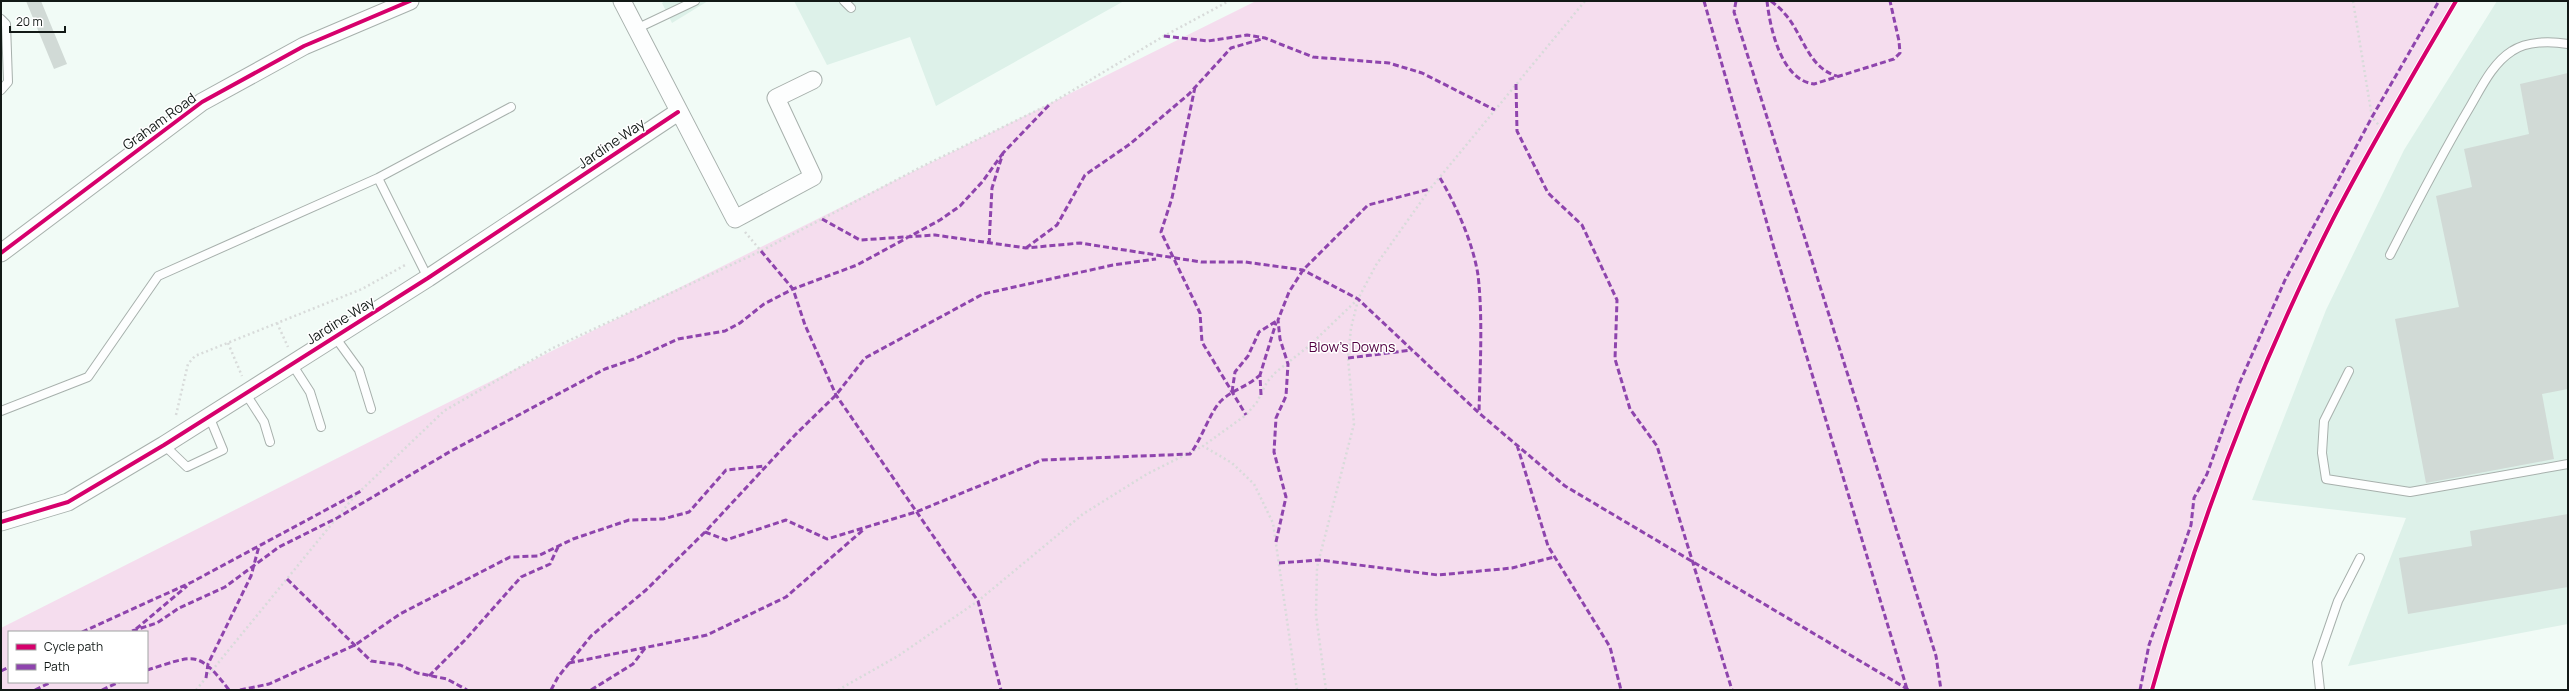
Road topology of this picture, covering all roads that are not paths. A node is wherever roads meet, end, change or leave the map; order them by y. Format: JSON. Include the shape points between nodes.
{"nodes":[{"id":1,"x":410,"y":1,"type":"edge"},
{"id":2,"x":622,"y":1,"type":"edge"},
{"id":3,"x":695,"y":1,"type":"edge"},
{"id":4,"x":844,"y":1,"type":"edge"},
{"id":5,"x":851,"y":8,"type":"dead end"},
{"id":6,"x":1,"y":19,"type":"edge"},
{"id":7,"x":636,"y":29,"type":"junction"},
{"id":8,"x":2568,"y":44,"type":"edge"},
{"id":9,"x":812,"y":80,"type":"dead end"},
{"id":10,"x":1,"y":90,"type":"edge"},
{"id":11,"x":511,"y":107,"type":"dead end"},
{"id":12,"x":678,"y":112,"type":"junction"},
{"id":13,"x":378,"y":178,"type":"junction"},
{"id":14,"x":1,"y":252,"type":"edge"},
{"id":15,"x":2390,"y":255,"type":"dead end"},
{"id":16,"x":428,"y":278,"type":"junction"},
{"id":17,"x":335,"y":337,"type":"junction"},
{"id":18,"x":292,"y":359,"type":"junction"},
{"id":19,"x":2349,"y":370,"type":"dead end"},
{"id":20,"x":245,"y":388,"type":"junction"},
{"id":21,"x":371,"y":409,"type":"dead end"},
{"id":22,"x":1,"y":411,"type":"edge"},
{"id":23,"x":209,"y":416,"type":"junction"},
{"id":24,"x":321,"y":427,"type":"dead end"},
{"id":25,"x":270,"y":442,"type":"dead end"},
{"id":26,"x":167,"y":443,"type":"junction"},
{"id":27,"x":2568,"y":464,"type":"edge"},
{"id":28,"x":1,"y":522,"type":"edge"},
{"id":29,"x":2360,"y":558,"type":"dead end"},
{"id":30,"x":2320,"y":690,"type":"edge"}],
"edges":[{"from":1,"to":14,"type":"street","name":"Graham Road","via":[[304,46],[202,102]]},
{"from":2,"to":7,"type":"street"},
{"from":3,"to":7,"type":"lane"},
{"from":4,"to":5,"type":"lane"},
{"from":6,"to":10,"type":"lane","via":[[6,24],[8,82]]},
{"from":7,"to":12,"type":"street"},
{"from":8,"to":15,"type":"lane","via":[[2542,42],[2526,45],[2512,51],[2490,74],[2441,155]]},
{"from":9,"to":12,"type":"street","via":[[776,98],[813,177],[735,219]]},
{"from":11,"to":13,"type":"lane"},
{"from":12,"to":16,"type":"street","name":"Jardine Way"},
{"from":13,"to":16,"type":"lane"},
{"from":13,"to":22,"type":"lane","via":[[158,276],[88,377]]},
{"from":16,"to":17,"type":"street","name":"Jardine Way"},
{"from":17,"to":18,"type":"street","name":"Jardine Way"},
{"from":17,"to":21,"type":"lane","via":[[359,370]]},
{"from":18,"to":20,"type":"street","name":"Jardine Way"},
{"from":18,"to":24,"type":"lane","via":[[310,392]]},
{"from":19,"to":27,"type":"lane","via":[[2324,421],[2322,453],[2326,479],[2410,492]]},
{"from":20,"to":23,"type":"street","name":"Jardine Way"},
{"from":20,"to":25,"type":"lane","via":[[264,422]]},
{"from":23,"to":26,"type":"street","name":"Jardine Way"},
{"from":23,"to":26,"type":"lane","via":[[223,450],[187,467]]},
{"from":26,"to":28,"type":"street","name":"Jardine Way","via":[[68,502]]},
{"from":29,"to":30,"type":"lane","via":[[2338,601],[2317,662]]}]}
